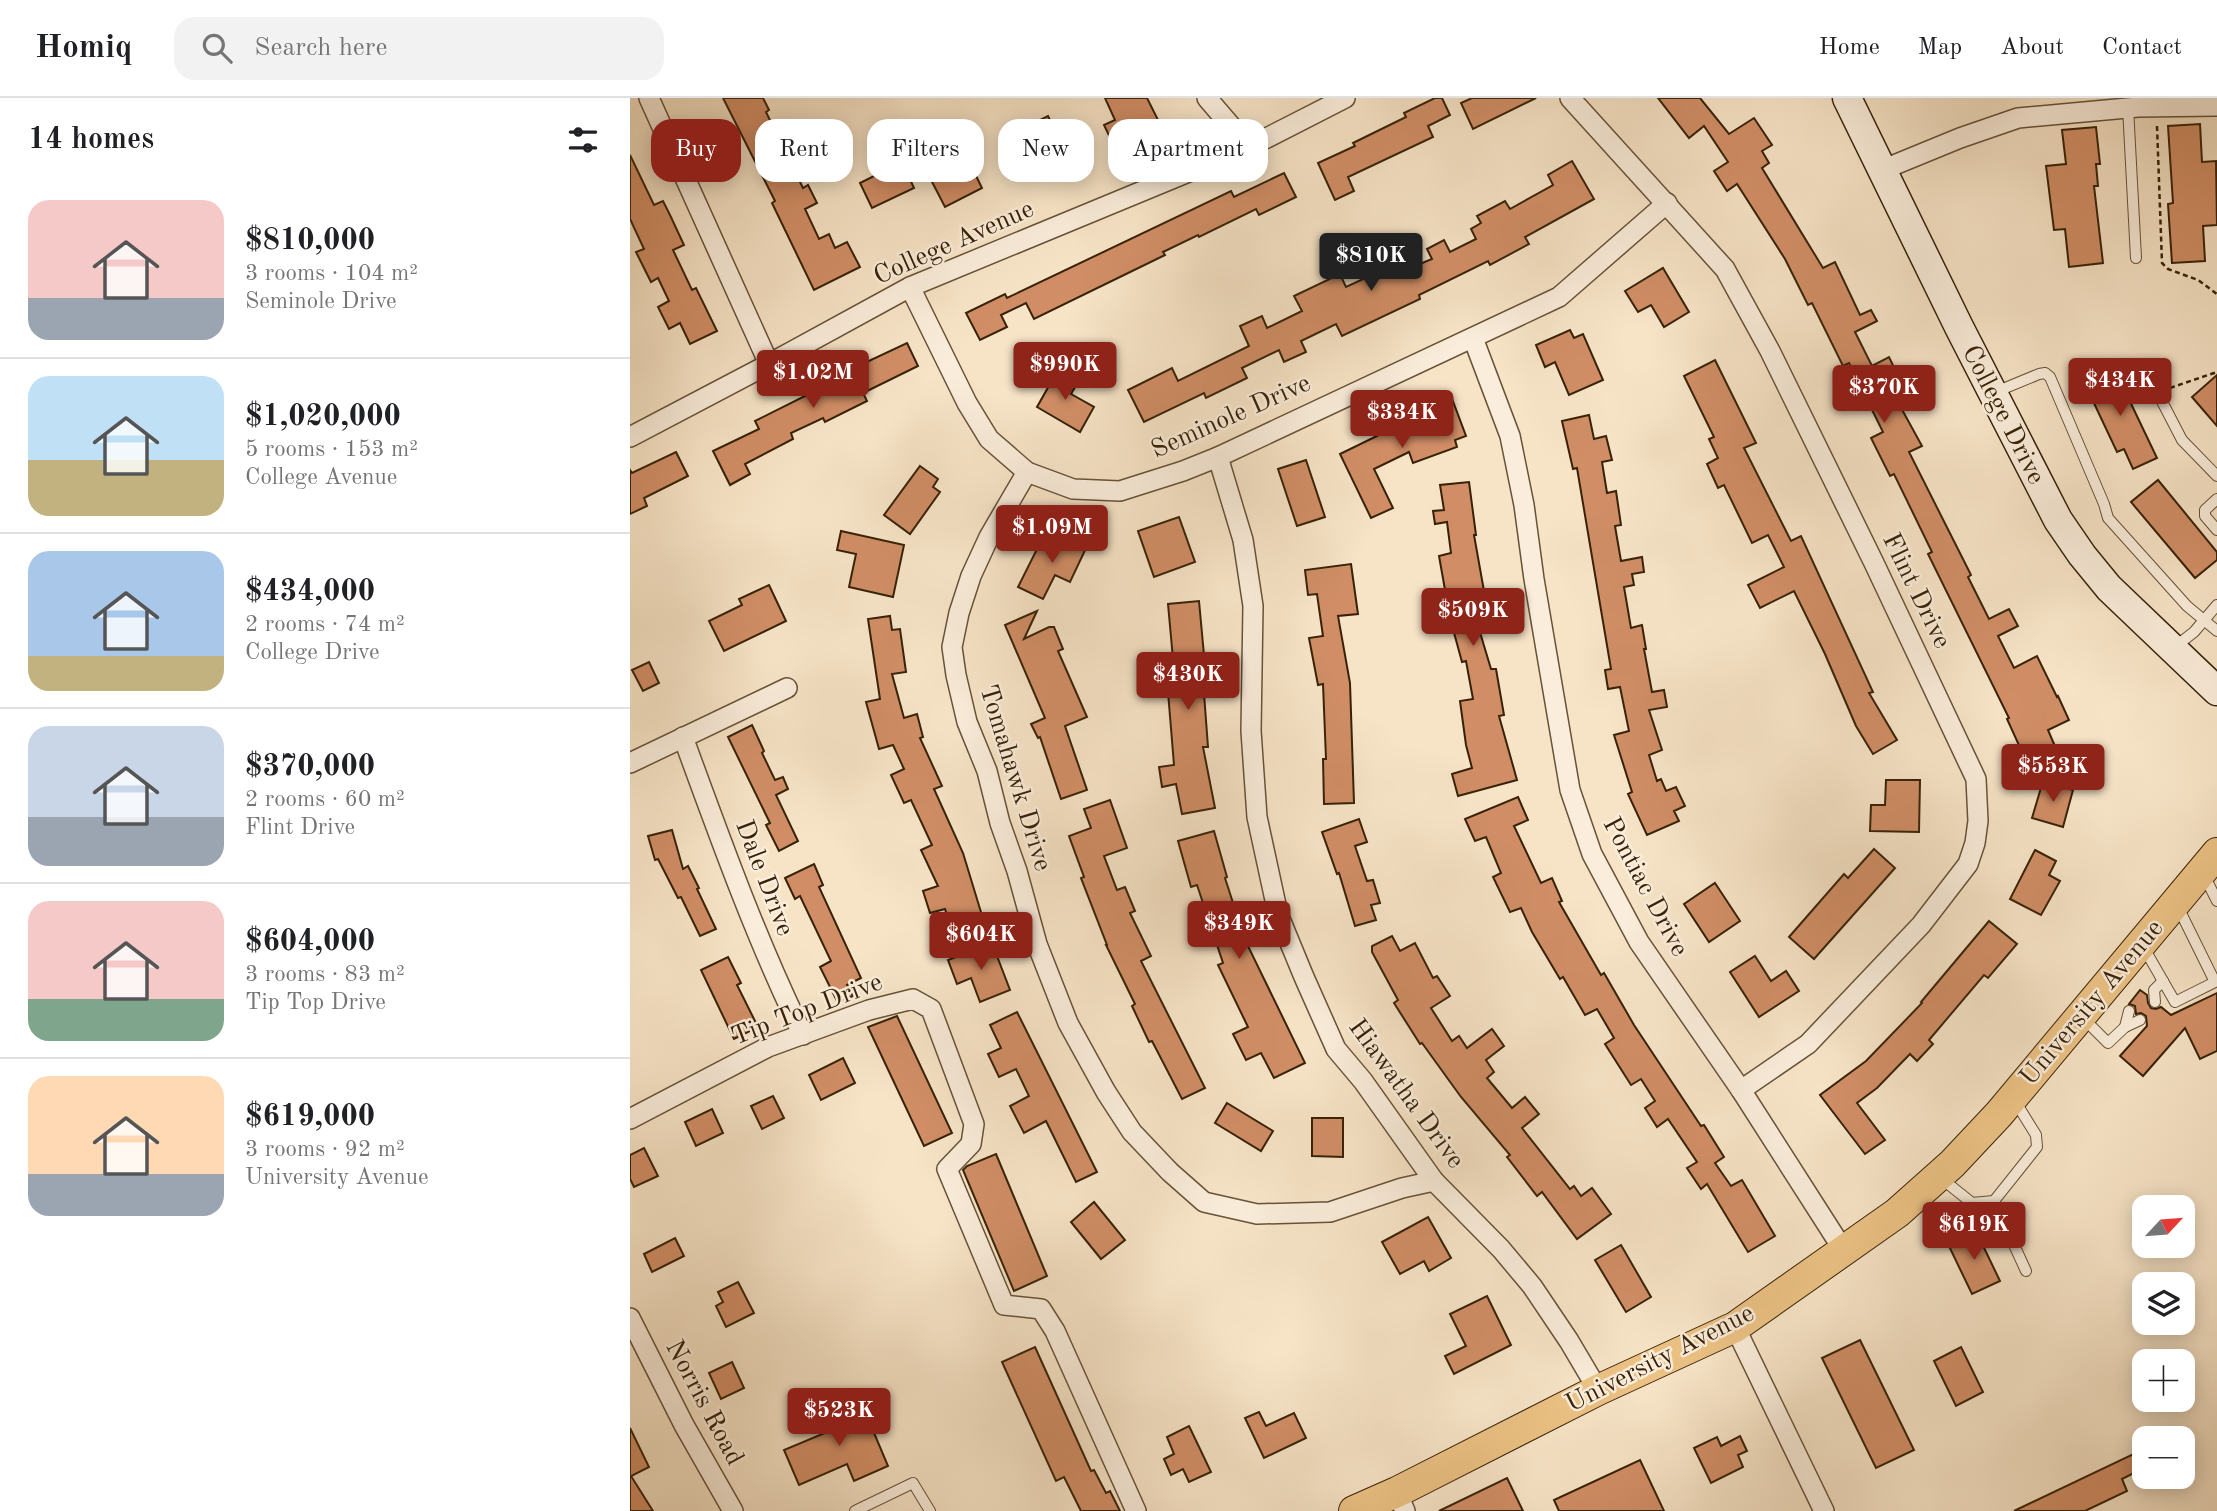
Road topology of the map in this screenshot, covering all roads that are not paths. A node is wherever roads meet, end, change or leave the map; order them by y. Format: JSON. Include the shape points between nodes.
{"nodes":[{"id":1,"x":649,"y":98,"type":"edge"},
{"id":2,"x":1207,"y":98,"type":"edge"},
{"id":3,"x":1345,"y":98,"type":"edge"},
{"id":4,"x":1570,"y":98,"type":"edge"},
{"id":5,"x":1847,"y":98,"type":"edge"},
{"id":6,"x":2217,"y":106,"type":"edge"},
{"id":7,"x":2128,"y":107,"type":"junction"},
{"id":8,"x":1225,"y":119,"type":"edge"},
{"id":9,"x":1268,"y":137,"type":"edge"},
{"id":10,"x":1882,"y":170,"type":"junction"},
{"id":11,"x":1164,"y":182,"type":"edge"},
{"id":12,"x":1667,"y":203,"type":"junction"},
{"id":13,"x":2136,"y":258,"type":"dead end"},
{"id":14,"x":910,"y":287,"type":"junction"},
{"id":15,"x":1473,"y":338,"type":"junction"},
{"id":16,"x":769,"y":364,"type":"junction"},
{"id":17,"x":2156,"y":389,"type":"road end"},
{"id":18,"x":1993,"y":393,"type":"junction"},
{"id":19,"x":630,"y":437,"type":"edge"},
{"id":20,"x":1218,"y":457,"type":"junction"},
{"id":21,"x":1027,"y":472,"type":"junction"},
{"id":22,"x":2217,"y":476,"type":"edge"},
{"id":23,"x":2217,"y":499,"type":"edge"},
{"id":24,"x":2217,"y":530,"type":"edge"},
{"id":25,"x":2217,"y":605,"type":"edge"},
{"id":26,"x":2203,"y":621,"type":"junction"},
{"id":27,"x":2217,"y":631,"type":"edge"},
{"id":28,"x":2173,"y":649,"type":"junction"},
{"id":29,"x":787,"y":688,"type":"dead end"},
{"id":30,"x":2217,"y":691,"type":"edge"},
{"id":31,"x":683,"y":737,"type":"junction"},
{"id":32,"x":630,"y":764,"type":"edge"},
{"id":33,"x":2210,"y":862,"type":"edge"},
{"id":34,"x":2217,"y":901,"type":"edge"},
{"id":35,"x":2176,"y":903,"type":"junction"},
{"id":36,"x":2142,"y":944,"type":"junction"},
{"id":37,"x":2163,"y":981,"type":"junction"},
{"id":38,"x":2155,"y":1002,"type":"dead end"},
{"id":39,"x":2129,"y":1011,"type":"dead end"},
{"id":40,"x":2080,"y":1016,"type":"junction"},
{"id":41,"x":2140,"y":1020,"type":"dead end"},
{"id":42,"x":2125,"y":1027,"type":"junction"},
{"id":43,"x":803,"y":1035,"type":"junction"},
{"id":44,"x":1741,"y":1090,"type":"junction"},
{"id":45,"x":2013,"y":1098,"type":"junction"},
{"id":46,"x":630,"y":1119,"type":"edge"},
{"id":47,"x":1938,"y":1176,"type":"junction"},
{"id":48,"x":1434,"y":1181,"type":"junction"},
{"id":49,"x":1994,"y":1201,"type":"junction"},
{"id":50,"x":1844,"y":1251,"type":"junction"},
{"id":51,"x":2026,"y":1271,"type":"dead end"},
{"id":52,"x":630,"y":1318,"type":"edge"},
{"id":53,"x":1735,"y":1327,"type":"junction"},
{"id":54,"x":1598,"y":1390,"type":"junction"},
{"id":55,"x":1401,"y":1501,"type":"edge"},
{"id":56,"x":868,"y":1508,"type":"edge"},
{"id":57,"x":733,"y":1511,"type":"edge"},
{"id":58,"x":855,"y":1511,"type":"edge"},
{"id":59,"x":930,"y":1511,"type":"edge"},
{"id":60,"x":1136,"y":1511,"type":"edge"},
{"id":61,"x":1354,"y":1511,"type":"edge"},
{"id":62,"x":1824,"y":1511,"type":"edge"}],
"edges":[{"from":1,"to":16,"type":"street"},
{"from":2,"to":8,"type":"street"},
{"from":3,"to":9,"type":"street","name":"College Avenue"},
{"from":4,"to":12,"type":"street","name":"Flint Drive"},
{"from":5,"to":10,"type":"street","name":"College Drive"},
{"from":6,"to":7,"type":"street"},
{"from":7,"to":10,"type":"street","via":[[2018,118]]},
{"from":7,"to":13,"type":"lane"},
{"from":10,"to":18,"type":"street","name":"College Drive"},
{"from":11,"to":14,"type":"street","name":"College Avenue"},
{"from":12,"to":15,"type":"street","name":"Seminole Drive","via":[[1559,297]]},
{"from":12,"to":44,"type":"street","name":"Flint Drive","via":[[1725,269],[1770,351],[1955,732],[1976,779],[1978,800],[1975,843],[1968,864],[1921,925],[1808,1044]]},
{"from":14,"to":16,"type":"street","name":"College Avenue"},
{"from":14,"to":21,"type":"street","name":"Seminole Drive","via":[[989,439]]},
{"from":15,"to":20,"type":"street","name":"Seminole Drive"},
{"from":15,"to":44,"type":"street","name":"Pontiac Drive","via":[[1510,436],[1570,790],[1592,854],[1639,942]]},
{"from":16,"to":19,"type":"street","name":"College Avenue"},
{"from":17,"to":22,"type":"lane","via":[[2182,440]]},
{"from":18,"to":26,"type":"lane","via":[[2039,374],[2050,377],[2108,518]]},
{"from":18,"to":28,"type":"street","name":"College Drive","via":[[2057,520],[2109,588]]},
{"from":20,"to":21,"type":"street","name":"Seminole Drive","via":[[1120,491],[1073,489]]},
{"from":20,"to":48,"type":"street","name":"Hiawatha Drive","via":[[1243,540],[1253,606],[1251,731],[1256,805],[1278,914],[1336,1049]]},
{"from":21,"to":48,"type":"street","name":"Tomahawk Drive","via":[[971,576],[952,647],[968,722],[987,771],[1037,944],[1069,1023],[1106,1092],[1132,1132],[1204,1202],[1256,1214],[1330,1212]]},
{"from":23,"to":24,"type":"lane","via":[[2205,516]]},
{"from":25,"to":26,"type":"lane"},
{"from":26,"to":27,"type":"lane"},
{"from":26,"to":28,"type":"lane"},
{"from":28,"to":30,"type":"street","name":"College Drive"},
{"from":29,"to":31,"type":"street"},
{"from":31,"to":32,"type":"street"},
{"from":31,"to":43,"type":"street","name":"Dale Drive","via":[[775,978]]},
{"from":33,"to":34,"type":"lane"},
{"from":33,"to":35,"type":"main road","name":"University Avenue"},
{"from":35,"to":36,"type":"main road","name":"University Avenue"},
{"from":35,"to":37,"type":"lane","via":[[2216,982],[2175,1002]]},
{"from":36,"to":37,"type":"lane"},
{"from":36,"to":40,"type":"main road","name":"University Avenue"},
{"from":37,"to":38,"type":"lane","via":[[2149,992]]},
{"from":39,"to":42,"type":"lane"},
{"from":40,"to":42,"type":"lane","via":[[2108,1043]]},
{"from":40,"to":45,"type":"main road","name":"University Avenue"},
{"from":41,"to":42,"type":"lane"},
{"from":43,"to":46,"type":"street","name":"Tip Top Drive","via":[[768,1047]]},
{"from":43,"to":60,"type":"street","name":"Tip Top Drive","via":[[913,999],[931,1009],[974,1124],[971,1144],[947,1169],[1004,1304],[1041,1310],[1055,1331]]},
{"from":44,"to":50,"type":"street","name":"Pontiac Drive"},
{"from":45,"to":47,"type":"main road","name":"University Avenue"},
{"from":45,"to":49,"type":"lane","via":[[2036,1135],[2037,1147]]},
{"from":47,"to":49,"type":"lane","via":[[1972,1203]]},
{"from":47,"to":50,"type":"main road","name":"University Avenue"},
{"from":48,"to":54,"type":"street","name":"Hiawatha Drive","via":[[1532,1286]]},
{"from":49,"to":51,"type":"lane"},
{"from":50,"to":53,"type":"main road","name":"University Avenue"},
{"from":52,"to":57,"type":"street","name":"Norris Road"},
{"from":53,"to":54,"type":"main road","name":"University Avenue"},
{"from":53,"to":62,"type":"street"},
{"from":54,"to":55,"type":"main road","name":"University Avenue"},
{"from":55,"to":61,"type":"main road","name":"University Avenue"},
{"from":56,"to":58,"type":"lane"},
{"from":56,"to":59,"type":"lane","via":[[913,1483]]}]}
